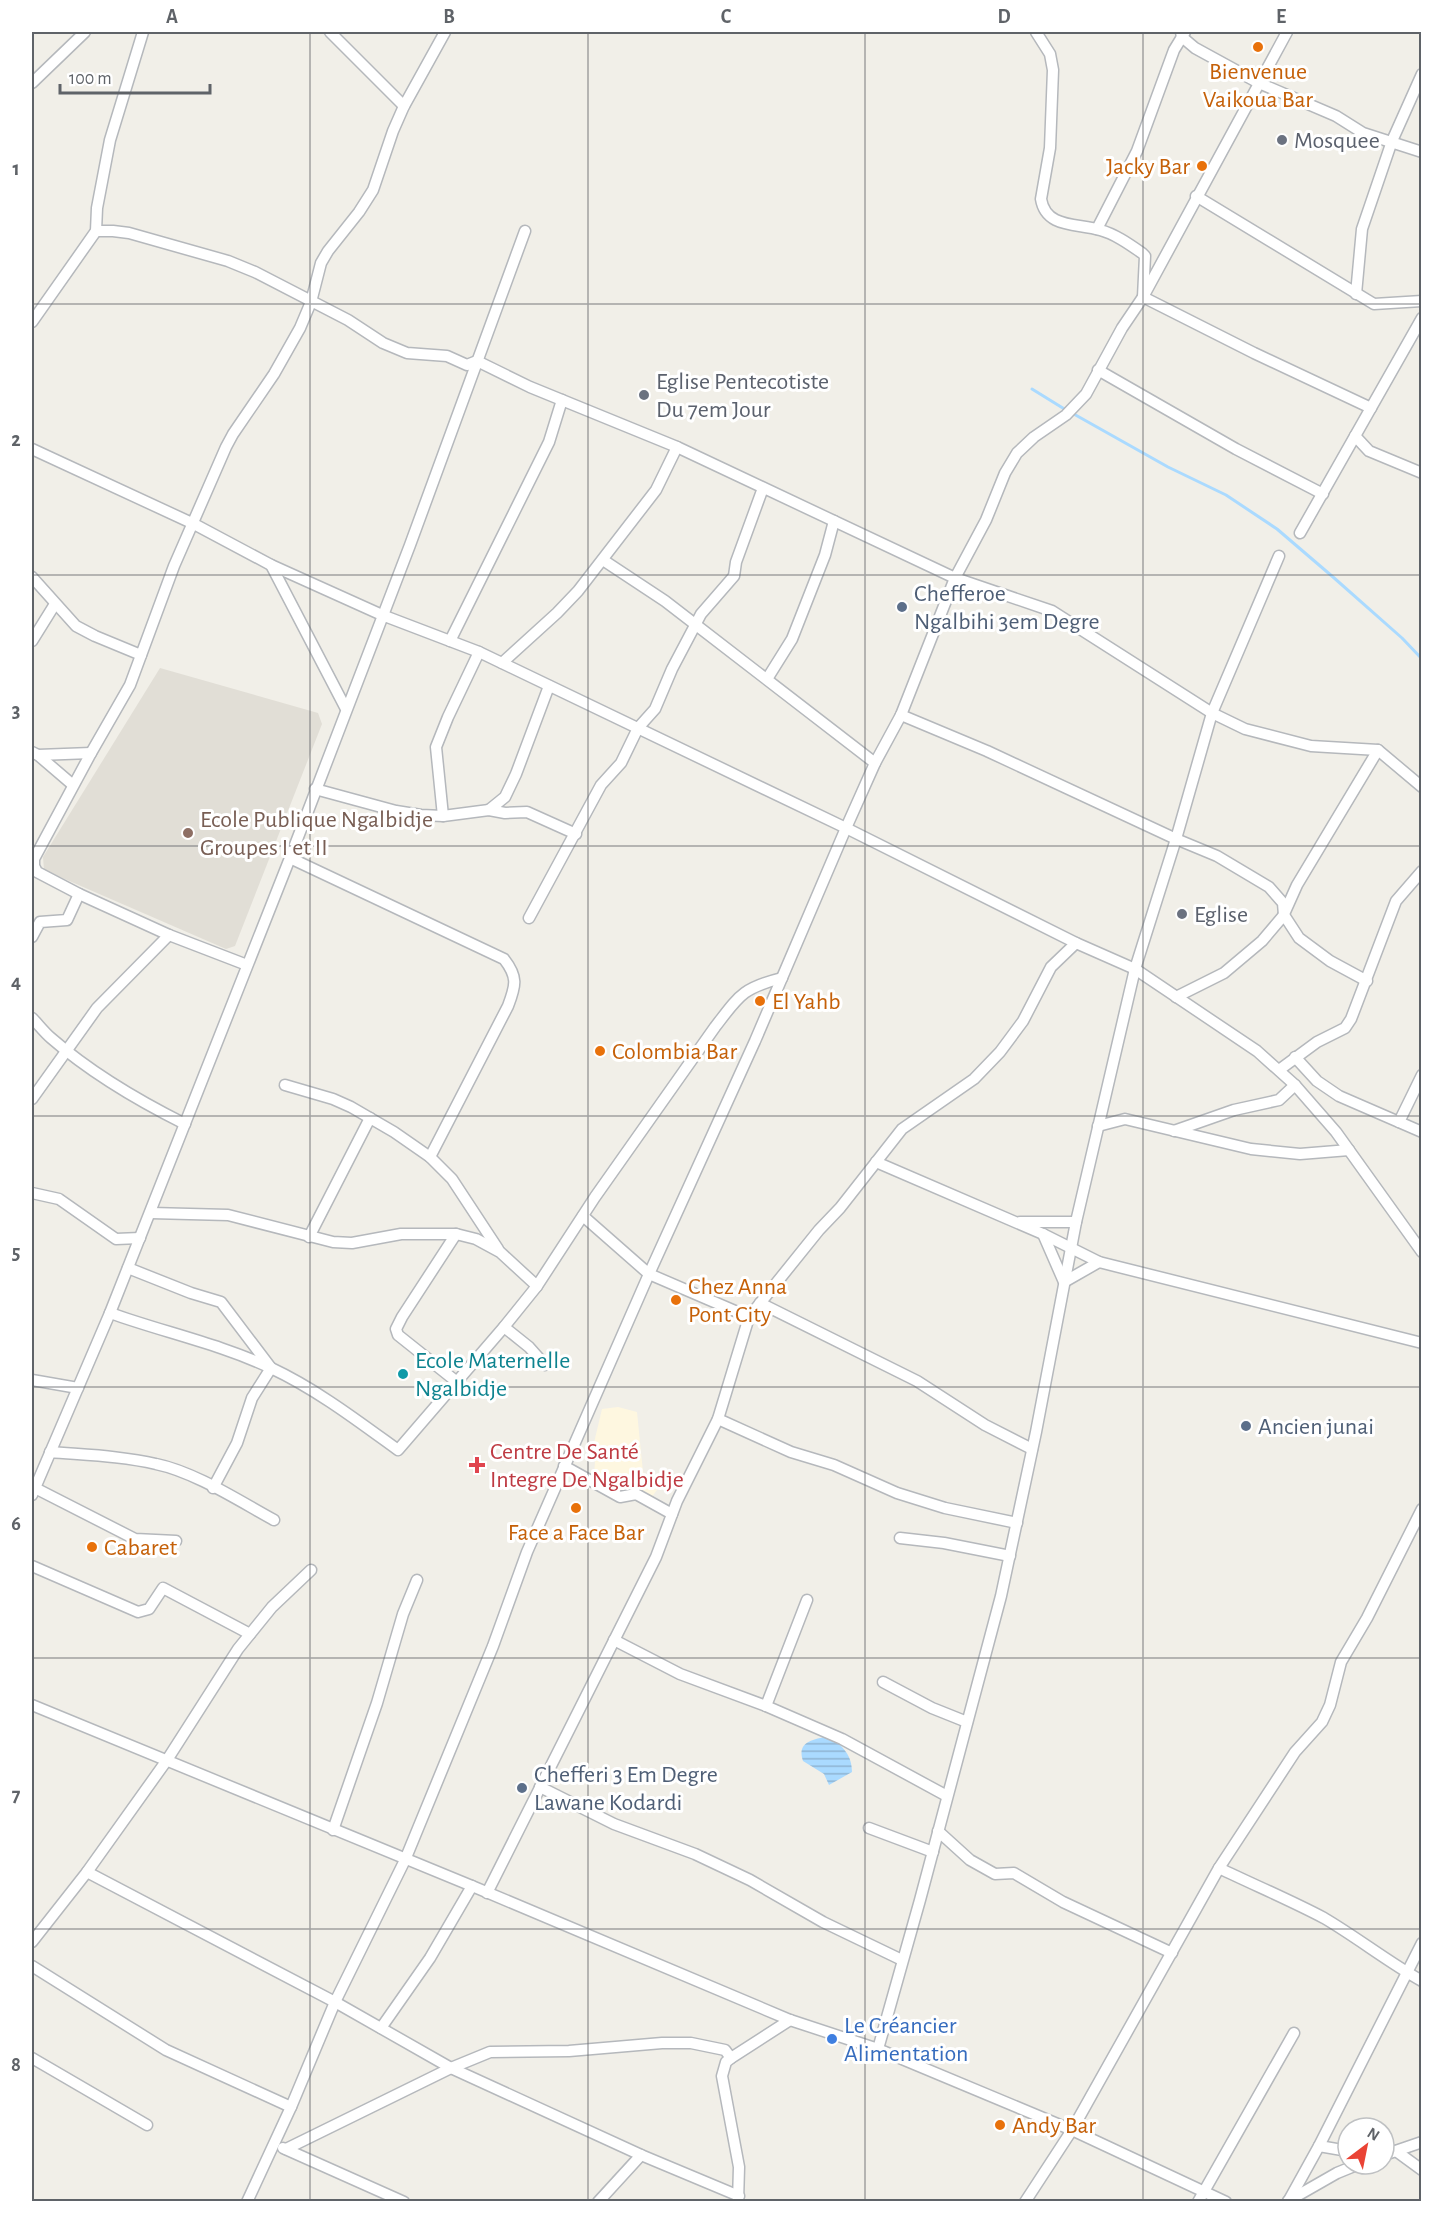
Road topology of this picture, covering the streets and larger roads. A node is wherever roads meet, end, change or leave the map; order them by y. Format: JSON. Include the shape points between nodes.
{"nodes":[{"id":1,"x":85,"y":32,"type":"edge"},
{"id":2,"x":143,"y":32,"type":"edge"},
{"id":3,"x":330,"y":32,"type":"edge"},
{"id":4,"x":445,"y":32,"type":"edge"},
{"id":5,"x":1036,"y":32,"type":"edge"},
{"id":6,"x":1287,"y":32,"type":"edge"},
{"id":7,"x":1183,"y":33,"type":"edge"},
{"id":8,"x":1422,"y":74,"type":"edge"},
{"id":9,"x":32,"y":83,"type":"edge"},
{"id":10,"x":1259,"y":83,"type":"junction"},
{"id":11,"x":404,"y":106,"type":"junction"},
{"id":12,"x":1392,"y":141,"type":"junction"},
{"id":13,"x":1422,"y":152,"type":"edge"},
{"id":14,"x":1196,"y":196,"type":"junction"},
{"id":15,"x":1097,"y":229,"type":"junction"},
{"id":16,"x":96,"y":231,"type":"junction"},
{"id":17,"x":525,"y":231,"type":"dead end"},
{"id":18,"x":1356,"y":294,"type":"junction"},
{"id":19,"x":1143,"y":297,"type":"junction"},
{"id":20,"x":1422,"y":301,"type":"edge"},
{"id":21,"x":312,"y":302,"type":"junction"},
{"id":22,"x":1422,"y":318,"type":"edge"},
{"id":23,"x":32,"y":322,"type":"edge"},
{"id":24,"x":477,"y":361,"type":"junction"},
{"id":25,"x":1098,"y":370,"type":"junction"},
{"id":26,"x":562,"y":400,"type":"junction"},
{"id":27,"x":1371,"y":408,"type":"junction"},
{"id":28,"x":1355,"y":436,"type":"junction"},
{"id":29,"x":677,"y":447,"type":"junction"},
{"id":30,"x":32,"y":449,"type":"edge"},
{"id":31,"x":1422,"y":473,"type":"edge"},
{"id":32,"x":763,"y":488,"type":"junction"},
{"id":33,"x":1323,"y":494,"type":"junction"},
{"id":34,"x":834,"y":521,"type":"junction"},
{"id":35,"x":194,"y":524,"type":"junction"},
{"id":36,"x":1300,"y":533,"type":"dead end"},
{"id":37,"x":1279,"y":556,"type":"dead end"},
{"id":38,"x":603,"y":560,"type":"junction"},
{"id":39,"x":271,"y":565,"type":"junction"},
{"id":40,"x":32,"y":577,"type":"edge"},
{"id":41,"x":955,"y":578,"type":"junction"},
{"id":42,"x":55,"y":604,"type":"junction"},
{"id":43,"x":381,"y":615,"type":"junction"},
{"id":44,"x":695,"y":624,"type":"junction"},
{"id":45,"x":32,"y":641,"type":"edge"},
{"id":46,"x":450,"y":641,"type":"junction"},
{"id":47,"x":479,"y":652,"type":"junction"},
{"id":48,"x":141,"y":655,"type":"junction"},
{"id":49,"x":502,"y":663,"type":"junction"},
{"id":50,"x":767,"y":679,"type":"junction"},
{"id":51,"x":549,"y":686,"type":"junction"},
{"id":52,"x":346,"y":709,"type":"junction"},
{"id":53,"x":1212,"y":713,"type":"junction"},
{"id":54,"x":901,"y":715,"type":"junction"},
{"id":55,"x":638,"y":728,"type":"junction"},
{"id":56,"x":1377,"y":750,"type":"junction"},
{"id":57,"x":35,"y":753,"type":"edge"},
{"id":58,"x":91,"y":753,"type":"junction"},
{"id":59,"x":875,"y":763,"type":"junction"},
{"id":60,"x":73,"y":785,"type":"junction"},
{"id":61,"x":1422,"y":787,"type":"edge"},
{"id":62,"x":315,"y":789,"type":"junction"},
{"id":63,"x":505,"y":797,"type":"junction"},
{"id":64,"x":489,"y":810,"type":"junction"},
{"id":65,"x":505,"y":813,"type":"junction"},
{"id":66,"x":442,"y":816,"type":"junction"},
{"id":67,"x":846,"y":828,"type":"junction"},
{"id":68,"x":576,"y":834,"type":"junction"},
{"id":69,"x":1176,"y":839,"type":"junction"},
{"id":70,"x":33,"y":852,"type":"edge"},
{"id":71,"x":290,"y":858,"type":"junction"},
{"id":72,"x":1422,"y":871,"type":"edge"},
{"id":73,"x":79,"y":894,"type":"junction"},
{"id":74,"x":1284,"y":915,"type":"junction"},
{"id":75,"x":529,"y":918,"type":"dead end"},
{"id":76,"x":169,"y":935,"type":"junction"},
{"id":77,"x":32,"y":937,"type":"edge"},
{"id":78,"x":1076,"y":943,"type":"junction"},
{"id":79,"x":247,"y":965,"type":"junction"},
{"id":80,"x":1135,"y":969,"type":"junction"},
{"id":81,"x":782,"y":978,"type":"junction"},
{"id":82,"x":1367,"y":981,"type":"junction"},
{"id":83,"x":1176,"y":997,"type":"junction"},
{"id":84,"x":32,"y":1018,"type":"edge"},
{"id":85,"x":66,"y":1051,"type":"junction"},
{"id":86,"x":1294,"y":1057,"type":"junction"},
{"id":87,"x":1279,"y":1070,"type":"junction"},
{"id":88,"x":1422,"y":1075,"type":"edge"},
{"id":89,"x":285,"y":1085,"type":"dead end"},
{"id":90,"x":1295,"y":1085,"type":"junction"},
{"id":91,"x":32,"y":1099,"type":"edge"},
{"id":92,"x":370,"y":1118,"type":"junction"},
{"id":93,"x":1399,"y":1122,"type":"junction"},
{"id":94,"x":185,"y":1124,"type":"junction"},
{"id":95,"x":1098,"y":1126,"type":"junction"},
{"id":96,"x":1174,"y":1131,"type":"junction"},
{"id":97,"x":1422,"y":1132,"type":"edge"},
{"id":98,"x":1349,"y":1150,"type":"junction"},
{"id":99,"x":430,"y":1157,"type":"junction"},
{"id":100,"x":876,"y":1162,"type":"junction"},
{"id":101,"x":32,"y":1193,"type":"edge"},
{"id":102,"x":151,"y":1213,"type":"junction"},
{"id":103,"x":582,"y":1216,"type":"junction"},
{"id":104,"x":1014,"y":1222,"type":"junction"},
{"id":105,"x":1076,"y":1222,"type":"junction"},
{"id":106,"x":456,"y":1234,"type":"junction"},
{"id":107,"x":1043,"y":1234,"type":"junction"},
{"id":108,"x":309,"y":1237,"type":"junction"},
{"id":109,"x":140,"y":1238,"type":"junction"},
{"id":110,"x":1072,"y":1248,"type":"junction"},
{"id":111,"x":500,"y":1252,"type":"junction"},
{"id":112,"x":1422,"y":1252,"type":"edge"},
{"id":113,"x":1099,"y":1262,"type":"junction"},
{"id":114,"x":128,"y":1269,"type":"junction"},
{"id":115,"x":649,"y":1274,"type":"junction"},
{"id":116,"x":1064,"y":1282,"type":"junction"},
{"id":117,"x":537,"y":1286,"type":"junction"},
{"id":118,"x":760,"y":1303,"type":"junction"},
{"id":119,"x":110,"y":1313,"type":"junction"},
{"id":120,"x":749,"y":1317,"type":"junction"},
{"id":121,"x":504,"y":1327,"type":"junction"},
{"id":122,"x":1422,"y":1343,"type":"edge"},
{"id":123,"x":544,"y":1365,"type":"dead end"},
{"id":124,"x":271,"y":1368,"type":"junction"},
{"id":125,"x":32,"y":1380,"type":"edge"},
{"id":126,"x":457,"y":1382,"type":"junction"},
{"id":127,"x":78,"y":1388,"type":"junction"},
{"id":128,"x":718,"y":1419,"type":"junction"},
{"id":129,"x":1036,"y":1432,"type":"junction"},
{"id":130,"x":1017,"y":1440,"type":"junction"},
{"id":131,"x":1032,"y":1449,"type":"junction"},
{"id":132,"x":50,"y":1452,"type":"junction"},
{"id":133,"x":32,"y":1462,"type":"edge"},
{"id":134,"x":44,"y":1463,"type":"junction"},
{"id":135,"x":564,"y":1466,"type":"junction"},
{"id":136,"x":213,"y":1488,"type":"junction"},
{"id":137,"x":33,"y":1491,"type":"edge"},
{"id":138,"x":1422,"y":1509,"type":"edge"},
{"id":139,"x":672,"y":1514,"type":"junction"},
{"id":140,"x":274,"y":1521,"type":"dead end"},
{"id":141,"x":1017,"y":1523,"type":"junction"},
{"id":142,"x":900,"y":1538,"type":"dead end"},
{"id":143,"x":176,"y":1541,"type":"dead end"},
{"id":144,"x":1010,"y":1556,"type":"junction"},
{"id":145,"x":32,"y":1566,"type":"edge"},
{"id":146,"x":310,"y":1569,"type":"dead end"},
{"id":147,"x":417,"y":1580,"type":"dead end"},
{"id":148,"x":807,"y":1600,"type":"dead end"},
{"id":149,"x":250,"y":1634,"type":"junction"},
{"id":150,"x":614,"y":1640,"type":"junction"},
{"id":151,"x":883,"y":1682,"type":"dead end"},
{"id":152,"x":32,"y":1705,"type":"edge"},
{"id":153,"x":766,"y":1706,"type":"junction"},
{"id":154,"x":967,"y":1722,"type":"junction"},
{"id":155,"x":167,"y":1760,"type":"junction"},
{"id":156,"x":540,"y":1787,"type":"junction"},
{"id":157,"x":947,"y":1796,"type":"junction"},
{"id":158,"x":869,"y":1828,"type":"dead end"},
{"id":159,"x":333,"y":1830,"type":"junction"},
{"id":160,"x":938,"y":1831,"type":"junction"},
{"id":161,"x":933,"y":1852,"type":"junction"},
{"id":162,"x":405,"y":1860,"type":"junction"},
{"id":163,"x":1219,"y":1868,"type":"junction"},
{"id":164,"x":87,"y":1872,"type":"junction"},
{"id":165,"x":472,"y":1886,"type":"junction"},
{"id":166,"x":487,"y":1893,"type":"junction"},
{"id":167,"x":32,"y":1942,"type":"edge"},
{"id":168,"x":1422,"y":1943,"type":"edge"},
{"id":169,"x":1172,"y":1953,"type":"junction"},
{"id":170,"x":902,"y":1960,"type":"junction"},
{"id":171,"x":32,"y":1966,"type":"edge"},
{"id":172,"x":1406,"y":1972,"type":"junction"},
{"id":173,"x":1422,"y":1981,"type":"edge"},
{"id":174,"x":335,"y":2002,"type":"junction"},
{"id":175,"x":790,"y":2020,"type":"junction"},
{"id":176,"x":381,"y":2028,"type":"junction"},
{"id":177,"x":1294,"y":2033,"type":"dead end"},
{"id":178,"x":878,"y":2049,"type":"junction"},
{"id":179,"x":32,"y":2058,"type":"edge"},
{"id":180,"x":730,"y":2058,"type":"junction"},
{"id":181,"x":451,"y":2068,"type":"junction"},
{"id":182,"x":291,"y":2107,"type":"junction"},
{"id":183,"x":147,"y":2125,"type":"dead end"},
{"id":184,"x":1072,"y":2130,"type":"junction"},
{"id":185,"x":1422,"y":2142,"type":"edge"},
{"id":186,"x":273,"y":2144,"type":"junction"},
{"id":187,"x":1320,"y":2146,"type":"junction"},
{"id":188,"x":286,"y":2149,"type":"junction"},
{"id":189,"x":1336,"y":2149,"type":"edge"},
{"id":190,"x":1396,"y":2151,"type":"joint"},
{"id":191,"x":641,"y":2155,"type":"junction"},
{"id":192,"x":1422,"y":2170,"type":"edge"},
{"id":193,"x":1336,"y":2174,"type":"edge"},
{"id":194,"x":1203,"y":2191,"type":"junction"},
{"id":195,"x":1306,"y":2198,"type":"edge"},
{"id":196,"x":738,"y":2199,"type":"edge"},
{"id":197,"x":1288,"y":2201,"type":"edge"},
{"id":198,"x":247,"y":2202,"type":"edge"},
{"id":199,"x":404,"y":2202,"type":"edge"},
{"id":200,"x":598,"y":2202,"type":"edge"},
{"id":201,"x":1025,"y":2202,"type":"edge"},
{"id":202,"x":1198,"y":2202,"type":"edge"},
{"id":203,"x":1226,"y":2202,"type":"edge"}],
"edges":[{"from":1,"to":9,"type":"street"},
{"from":2,"to":16,"type":"street","via":[[110,140]]},
{"from":3,"to":11,"type":"street"},
{"from":4,"to":11,"type":"street"},
{"from":5,"to":15,"type":"street","via":[[1050,54],[1053,70],[1052,128],[1042,207],[1058,222]]},
{"from":6,"to":10,"type":"street"},
{"from":7,"to":10,"type":"street","via":[[1196,48]]},
{"from":7,"to":15,"type":"street","via":[[1137,151]]},
{"from":8,"to":12,"type":"street"},
{"from":10,"to":12,"type":"street","via":[[1336,116],[1363,133]]},
{"from":10,"to":14,"type":"street"},
{"from":11,"to":21,"type":"street","via":[[373,190],[321,263]]},
{"from":12,"to":13,"type":"street"},
{"from":12,"to":18,"type":"street","via":[[1362,230]]},
{"from":14,"to":18,"type":"street"},
{"from":14,"to":19,"type":"street"},
{"from":15,"to":19,"type":"street","via":[[1118,237],[1145,256]]},
{"from":16,"to":21,"type":"street","via":[[129,233],[228,261]]},
{"from":16,"to":23,"type":"street"},
{"from":17,"to":24,"type":"street"},
{"from":18,"to":20,"type":"street","via":[[1374,304]]},
{"from":19,"to":25,"type":"street"},
{"from":19,"to":27,"type":"street"},
{"from":21,"to":24,"type":"street","via":[[383,344],[407,353],[447,356],[467,366]]},
{"from":21,"to":35,"type":"street","via":[[274,374],[233,434]]},
{"from":22,"to":27,"type":"street"},
{"from":24,"to":26,"type":"street"},
{"from":24,"to":43,"type":"street"},
{"from":25,"to":33,"type":"street"},
{"from":25,"to":41,"type":"street","via":[[1076,406],[1017,453]]},
{"from":26,"to":29,"type":"street"},
{"from":26,"to":46,"type":"street","via":[[549,442]]},
{"from":27,"to":28,"type":"street"},
{"from":28,"to":31,"type":"street","via":[[1369,451]]},
{"from":28,"to":33,"type":"street"},
{"from":29,"to":32,"type":"street"},
{"from":29,"to":38,"type":"street","via":[[656,490]]},
{"from":30,"to":35,"type":"street"},
{"from":32,"to":34,"type":"street"},
{"from":32,"to":44,"type":"street","via":[[734,576]]},
{"from":33,"to":36,"type":"street"},
{"from":34,"to":41,"type":"street"},
{"from":34,"to":50,"type":"street","via":[[792,639]]},
{"from":35,"to":39,"type":"street"},
{"from":35,"to":48,"type":"street"},
{"from":37,"to":53,"type":"street"},
{"from":38,"to":44,"type":"street"},
{"from":38,"to":49,"type":"street","via":[[557,613]]},
{"from":39,"to":43,"type":"street"},
{"from":39,"to":52,"type":"street"},
{"from":40,"to":42,"type":"street"},
{"from":41,"to":53,"type":"street","via":[[1052,611]]},
{"from":41,"to":54,"type":"street"},
{"from":42,"to":45,"type":"street"},
{"from":42,"to":48,"type":"street","via":[[76,626]]},
{"from":43,"to":46,"type":"street"},
{"from":43,"to":52,"type":"street"},
{"from":44,"to":50,"type":"street"},
{"from":44,"to":55,"type":"street","via":[[655,709]]},
{"from":46,"to":47,"type":"street"},
{"from":47,"to":49,"type":"street"},
{"from":47,"to":66,"type":"street","via":[[436,747]]},
{"from":48,"to":58,"type":"street","via":[[126,695]]},
{"from":49,"to":51,"type":"street"},
{"from":50,"to":59,"type":"street"},
{"from":51,"to":55,"type":"street"},
{"from":51,"to":63,"type":"street"},
{"from":52,"to":62,"type":"street"},
{"from":53,"to":56,"type":"street","via":[[1245,729],[1311,747]]},
{"from":53,"to":69,"type":"street"},
{"from":54,"to":59,"type":"street"},
{"from":54,"to":69,"type":"street"},
{"from":55,"to":67,"type":"street"},
{"from":55,"to":68,"type":"street","via":[[621,763],[601,785]]},
{"from":56,"to":61,"type":"street"},
{"from":56,"to":74,"type":"street","via":[[1297,885]]},
{"from":57,"to":58,"type":"street"},
{"from":57,"to":60,"type":"street"},
{"from":58,"to":60,"type":"street"},
{"from":59,"to":67,"type":"street"},
{"from":60,"to":70,"type":"street"},
{"from":62,"to":66,"type":"street","via":[[396,811]]},
{"from":62,"to":71,"type":"street"},
{"from":63,"to":64,"type":"street"},
{"from":63,"to":65,"type":"street"},
{"from":64,"to":65,"type":"street"},
{"from":64,"to":66,"type":"street"},
{"from":65,"to":68,"type":"street","via":[[527,812]]},
{"from":67,"to":78,"type":"street"},
{"from":67,"to":81,"type":"street"},
{"from":68,"to":75,"type":"street"},
{"from":69,"to":74,"type":"street","via":[[1216,856],[1269,887],[1283,903]]},
{"from":69,"to":80,"type":"street"},
{"from":70,"to":73,"type":"street","via":[[37,872]]},
{"from":71,"to":79,"type":"street"},
{"from":71,"to":99,"type":"street","via":[[504,959],[514,972],[508,1006]]},
{"from":72,"to":82,"type":"street","via":[[1396,901]]},
{"from":73,"to":76,"type":"street"},
{"from":73,"to":77,"type":"street","via":[[67,920],[40,922]]},
{"from":74,"to":82,"type":"street","via":[[1299,938]]},
{"from":74,"to":83,"type":"street","via":[[1224,973]]},
{"from":76,"to":79,"type":"street"},
{"from":76,"to":85,"type":"street","via":[[97,1008]]},
{"from":78,"to":80,"type":"street"},
{"from":78,"to":100,"type":"street","via":[[1050,967],[1023,1021],[989,1065],[902,1129]]},
{"from":79,"to":94,"type":"street"},
{"from":80,"to":83,"type":"street"},
{"from":80,"to":95,"type":"street"},
{"from":81,"to":103,"type":"street","via":[[759,983],[735,1001]]},
{"from":81,"to":115,"type":"street"},
{"from":82,"to":86,"type":"street","via":[[1345,1028]]},
{"from":83,"to":87,"type":"street"},
{"from":84,"to":85,"type":"street"},
{"from":85,"to":91,"type":"street"},
{"from":85,"to":94,"type":"street","via":[[136,1099]]},
{"from":86,"to":87,"type":"street"},
{"from":86,"to":93,"type":"street","via":[[1338,1096]]},
{"from":87,"to":90,"type":"street"},
{"from":88,"to":93,"type":"street"},
{"from":89,"to":92,"type":"street","via":[[333,1099]]},
{"from":90,"to":96,"type":"street","via":[[1279,1100],[1234,1110]]},
{"from":90,"to":98,"type":"street"},
{"from":92,"to":99,"type":"street"},
{"from":92,"to":108,"type":"street"},
{"from":93,"to":97,"type":"street"},
{"from":94,"to":102,"type":"street"},
{"from":95,"to":96,"type":"street","via":[[1125,1119]]},
{"from":95,"to":105,"type":"street"},
{"from":96,"to":98,"type":"street","via":[[1251,1149],[1300,1154]]},
{"from":98,"to":112,"type":"street"},
{"from":99,"to":111,"type":"street","via":[[452,1179]]},
{"from":100,"to":104,"type":"street"},
{"from":100,"to":118,"type":"street"},
{"from":101,"to":109,"type":"street","via":[[59,1199],[116,1239]]},
{"from":102,"to":108,"type":"street","via":[[228,1215]]},
{"from":102,"to":109,"type":"street"},
{"from":103,"to":115,"type":"street"},
{"from":103,"to":117,"type":"street"},
{"from":104,"to":105,"type":"street"},
{"from":104,"to":107,"type":"street"},
{"from":105,"to":110,"type":"street"},
{"from":106,"to":108,"type":"street","via":[[401,1234],[352,1243]]},
{"from":106,"to":111,"type":"street"},
{"from":106,"to":126,"type":"street","via":[[396,1329],[398,1335]]},
{"from":107,"to":110,"type":"street"},
{"from":107,"to":116,"type":"street"},
{"from":109,"to":114,"type":"street"},
{"from":110,"to":113,"type":"street"},
{"from":110,"to":116,"type":"street"},
{"from":111,"to":117,"type":"street"},
{"from":113,"to":116,"type":"street"},
{"from":113,"to":122,"type":"street"},
{"from":114,"to":119,"type":"street"},
{"from":114,"to":124,"type":"street","via":[[220,1302]]},
{"from":115,"to":120,"type":"street"},
{"from":115,"to":135,"type":"street"},
{"from":116,"to":129,"type":"street"},
{"from":117,"to":121,"type":"street"},
{"from":118,"to":120,"type":"street"},
{"from":118,"to":130,"type":"street","via":[[917,1381],[985,1425]]},
{"from":119,"to":124,"type":"street"},
{"from":119,"to":127,"type":"street"},
{"from":120,"to":128,"type":"street"},
{"from":121,"to":123,"type":"street","via":[[530,1347]]},
{"from":121,"to":126,"type":"street"},
{"from":124,"to":126,"type":"street","via":[[335,1405],[398,1450]]},
{"from":124,"to":136,"type":"street","via":[[252,1398],[237,1443]]},
{"from":125,"to":127,"type":"street"},
{"from":127,"to":132,"type":"street"},
{"from":128,"to":139,"type":"street"},
{"from":128,"to":141,"type":"street","via":[[897,1493]]},
{"from":129,"to":130,"type":"street"},
{"from":129,"to":131,"type":"street"},
{"from":130,"to":131,"type":"street"},
{"from":131,"to":141,"type":"street"},
{"from":132,"to":134,"type":"street"},
{"from":132,"to":136,"type":"street","via":[[158,1464],[191,1475]]},
{"from":133,"to":134,"type":"street"},
{"from":134,"to":137,"type":"street"},
{"from":135,"to":139,"type":"street","via":[[613,1494],[636,1494]]},
{"from":135,"to":162,"type":"street","via":[[526,1552],[493,1646]]},
{"from":136,"to":140,"type":"street"},
{"from":137,"to":143,"type":"street","via":[[135,1539]]},
{"from":138,"to":163,"type":"street","via":[[1341,1662],[1322,1722],[1294,1752]]},
{"from":139,"to":150,"type":"street","via":[[656,1557]]},
{"from":141,"to":144,"type":"street"},
{"from":142,"to":144,"type":"street"},
{"from":144,"to":154,"type":"street"},
{"from":145,"to":149,"type":"street","via":[[138,1612],[149,1609],[163,1588]]},
{"from":146,"to":149,"type":"street"},
{"from":147,"to":159,"type":"street"},
{"from":148,"to":153,"type":"street"},
{"from":149,"to":155,"type":"street"},
{"from":150,"to":153,"type":"street","via":[[681,1674]]},
{"from":150,"to":156,"type":"street"},
{"from":151,"to":154,"type":"street"},
{"from":152,"to":155,"type":"street"},
{"from":153,"to":157,"type":"street","via":[[842,1739]]},
{"from":154,"to":157,"type":"street"},
{"from":155,"to":159,"type":"street"},
{"from":155,"to":164,"type":"street"},
{"from":156,"to":166,"type":"street"},
{"from":156,"to":170,"type":"street","via":[[614,1824],[695,1854],[750,1880],[823,1922]]},
{"from":157,"to":160,"type":"street"},
{"from":158,"to":161,"type":"street"},
{"from":159,"to":162,"type":"street"},
{"from":160,"to":161,"type":"street"},
{"from":160,"to":169,"type":"street","via":[[970,1860],[995,1874],[1014,1873],[1063,1902]]},
{"from":161,"to":170,"type":"street"},
{"from":162,"to":165,"type":"street"},
{"from":162,"to":174,"type":"street"},
{"from":163,"to":169,"type":"street"},
{"from":163,"to":172,"type":"street","via":[[1322,1918]]},
{"from":164,"to":167,"type":"street"},
{"from":164,"to":174,"type":"street"},
{"from":165,"to":166,"type":"street"},
{"from":165,"to":176,"type":"street","via":[[430,1958]]},
{"from":166,"to":175,"type":"street"},
{"from":168,"to":172,"type":"street"},
{"from":169,"to":184,"type":"street"},
{"from":170,"to":178,"type":"street"},
{"from":171,"to":182,"type":"street","via":[[166,2050]]},
{"from":172,"to":173,"type":"street"},
{"from":172,"to":187,"type":"street"},
{"from":174,"to":176,"type":"street"},
{"from":174,"to":182,"type":"street"},
{"from":175,"to":178,"type":"street"},
{"from":175,"to":180,"type":"street"},
{"from":176,"to":181,"type":"street"},
{"from":177,"to":194,"type":"street"},
{"from":178,"to":184,"type":"street"},
{"from":179,"to":183,"type":"street"},
{"from":180,"to":181,"type":"street","via":[[725,2050],[713,2046],[662,2043],[569,2051],[490,2052]]},
{"from":180,"to":196,"type":"street","via":[[722,2083],[739,2167]]},
{"from":181,"to":188,"type":"street"},
{"from":181,"to":191,"type":"street"},
{"from":182,"to":186,"type":"street"},
{"from":184,"to":194,"type":"street"},
{"from":184,"to":201,"type":"street"},
{"from":185,"to":190,"type":"street"},
{"from":186,"to":188,"type":"street"},
{"from":186,"to":198,"type":"street"},
{"from":187,"to":189,"type":"street"},
{"from":187,"to":197,"type":"street"},
{"from":188,"to":199,"type":"street"},
{"from":190,"to":192,"type":"street"},
{"from":191,"to":196,"type":"street"},
{"from":191,"to":200,"type":"street"},
{"from":193,"to":195,"type":"street"},
{"from":194,"to":202,"type":"street"},
{"from":194,"to":203,"type":"street"},
{"from":195,"to":197,"type":"street"}]}
